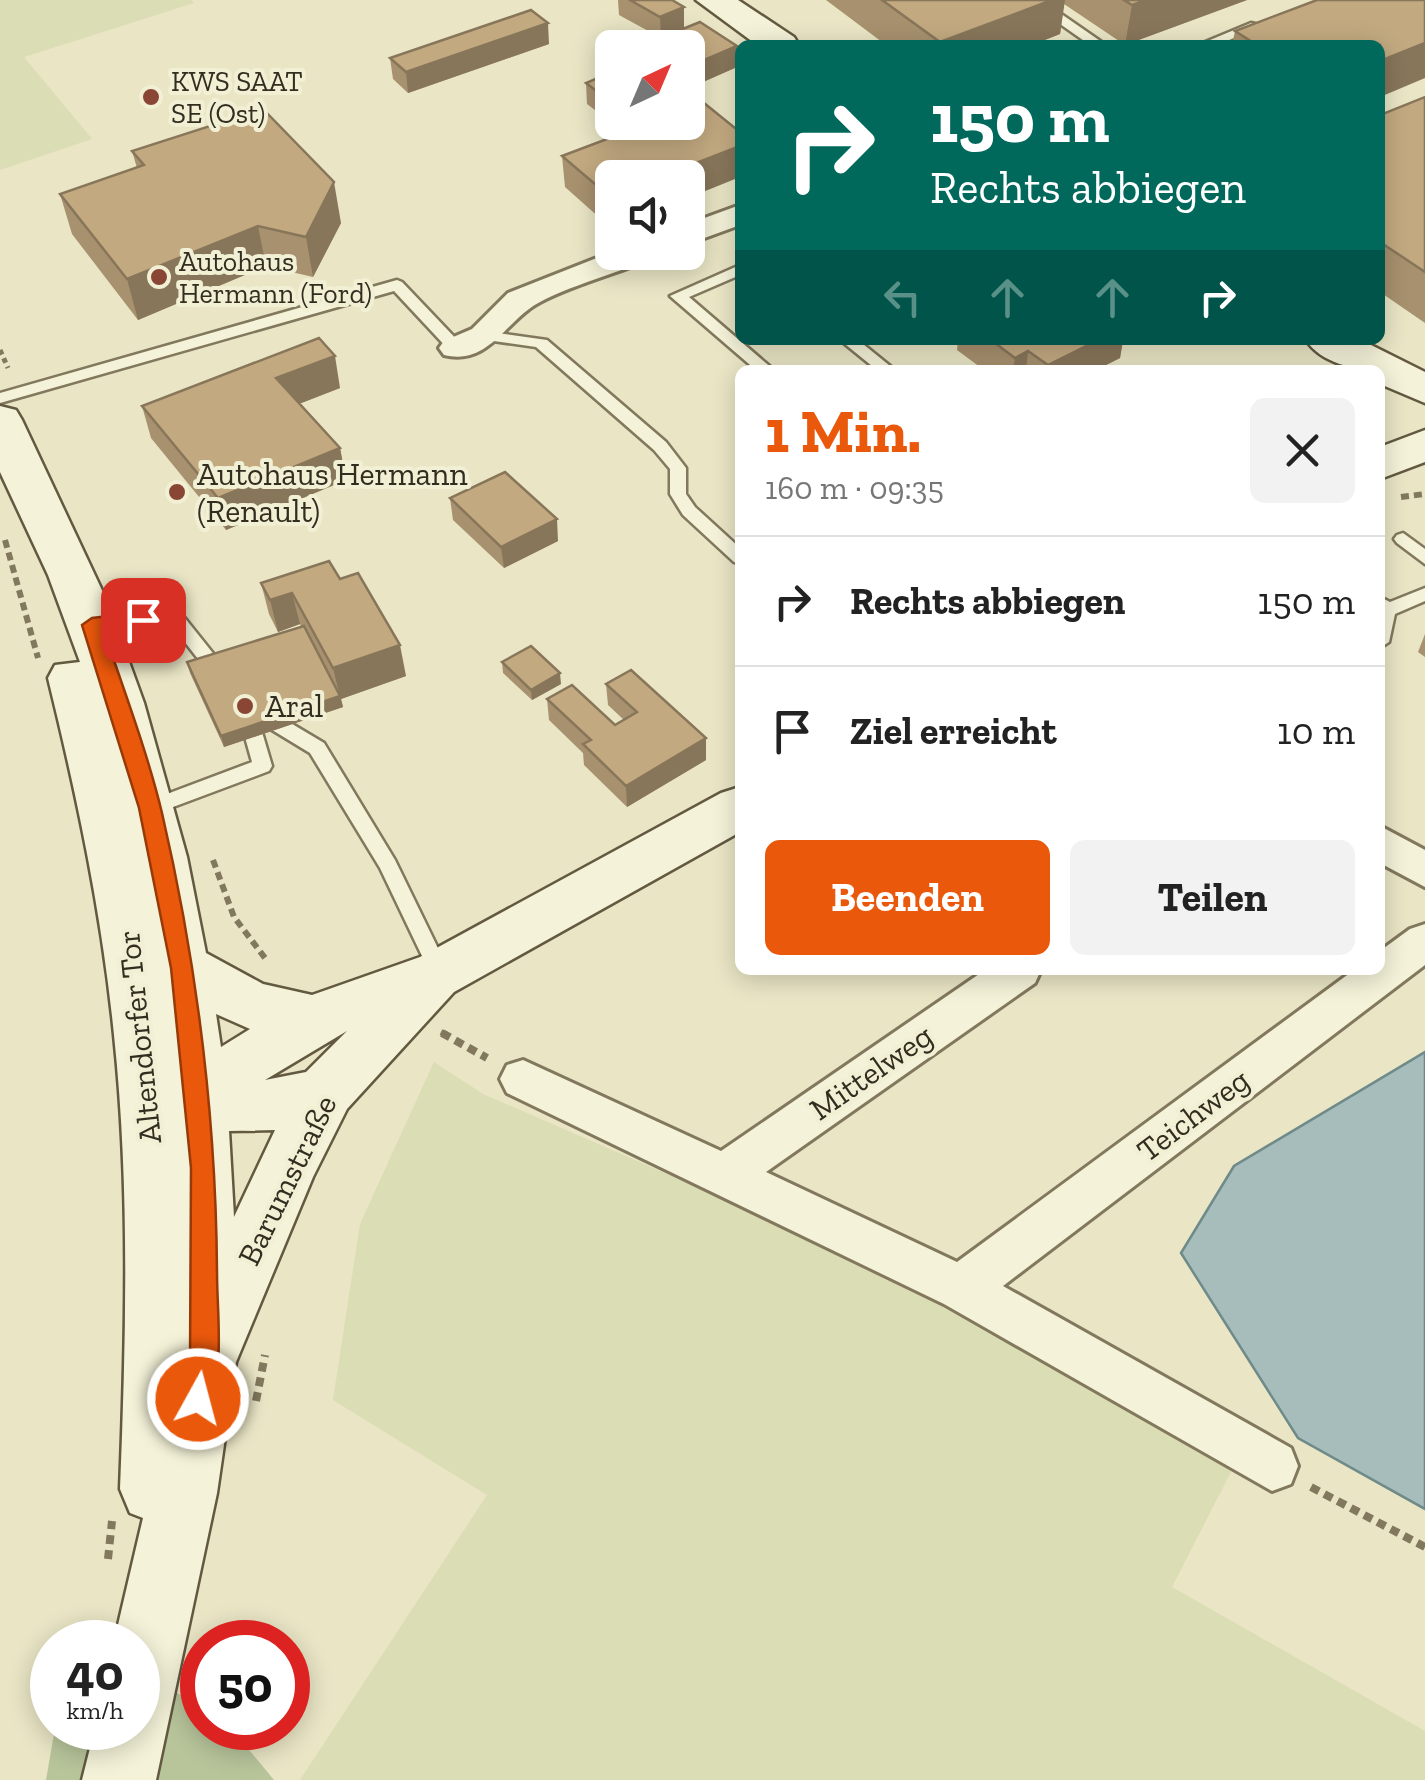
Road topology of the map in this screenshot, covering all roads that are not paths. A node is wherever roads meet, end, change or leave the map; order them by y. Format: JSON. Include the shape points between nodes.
{"nodes":[{"id":1,"x":714,"y":0,"type":"edge"},
{"id":2,"x":1032,"y":0,"type":"edge"},
{"id":3,"x":1273,"y":19,"type":"edge"},
{"id":4,"x":774,"y":40,"type":"edge"},
{"id":5,"x":1092,"y":40,"type":"edge"},
{"id":6,"x":1218,"y":40,"type":"edge"},
{"id":7,"x":735,"y":216,"type":"edge"},
{"id":8,"x":705,"y":228,"type":"edge"},
{"id":9,"x":596,"y":270,"type":"edge"},
{"id":10,"x":735,"y":272,"type":"edge"},
{"id":11,"x":470,"y":342,"type":"junction"},
{"id":12,"x":735,"y":344,"type":"edge"},
{"id":13,"x":736,"y":345,"type":"edge"},
{"id":14,"x":854,"y":345,"type":"edge"},
{"id":15,"x":1303,"y":345,"type":"edge"},
{"id":16,"x":1337,"y":345,"type":"edge"},
{"id":17,"x":760,"y":365,"type":"edge"},
{"id":18,"x":880,"y":365,"type":"edge"},
{"id":19,"x":1323,"y":365,"type":"edge"},
{"id":20,"x":1377,"y":365,"type":"edge"},
{"id":21,"x":1385,"y":369,"type":"edge"},
{"id":22,"x":1425,"y":389,"type":"edge"},
{"id":23,"x":0,"y":398,"type":"edge"},
{"id":24,"x":8,"y":438,"type":"edge"},
{"id":25,"x":1425,"y":445,"type":"edge"},
{"id":26,"x":1385,"y":462,"type":"edge"},
{"id":27,"x":1425,"y":477,"type":"edge"},
{"id":28,"x":1385,"y":479,"type":"edge"},
{"id":29,"x":1403,"y":539,"type":"dead end"},
{"id":30,"x":735,"y":553,"type":"edge"},
{"id":31,"x":1425,"y":558,"type":"edge"},
{"id":32,"x":1425,"y":594,"type":"edge"},
{"id":33,"x":1385,"y":606,"type":"edge"},
{"id":34,"x":92,"y":625,"type":"junction"},
{"id":35,"x":246,"y":706,"type":"junction"},
{"id":36,"x":150,"y":808,"type":"junction"},
{"id":37,"x":735,"y":811,"type":"edge"},
{"id":38,"x":1385,"y":845,"type":"edge"},
{"id":39,"x":1425,"y":871,"type":"edge"},
{"id":40,"x":1425,"y":941,"type":"edge"},
{"id":41,"x":183,"y":968,"type":"junction"},
{"id":42,"x":1385,"y":971,"type":"edge"},
{"id":43,"x":1011,"y":975,"type":"edge"},
{"id":44,"x":1380,"y":975,"type":"edge"},
{"id":45,"x":436,"y":1000,"type":"junction"},
{"id":46,"x":312,"y":1019,"type":"junction"},
{"id":47,"x":145,"y":1060,"type":"junction"},
{"id":48,"x":523,"y":1079,"type":"road end"},
{"id":49,"x":326,"y":1091,"type":"junction"},
{"id":50,"x":198,"y":1099,"type":"junction"},
{"id":51,"x":153,"y":1154,"type":"junction"},
{"id":52,"x":724,"y":1175,"type":"junction"},
{"id":53,"x":961,"y":1288,"type":"junction"},
{"id":54,"x":204,"y":1362,"type":"junction"},
{"id":55,"x":1272,"y":1466,"type":"road end"},
{"id":56,"x":150,"y":1620,"type":"edge"},
{"id":57,"x":152,"y":1620,"type":"edge"},
{"id":58,"x":126,"y":1750,"type":"edge"},
{"id":59,"x":119,"y":1780,"type":"edge"}],
"edges":[{"from":1,"to":4,"type":"main road"},
{"from":2,"to":5,"type":"lane"},
{"from":3,"to":6,"type":"lane"},
{"from":7,"to":8,"type":"street"},
{"from":9,"to":11,"type":"street","via":[[518,300]]},
{"from":10,"to":12,"type":"lane","via":[[678,296]]},
{"from":11,"to":23,"type":"lane","via":[[397,285]]},
{"from":11,"to":30,"type":"lane","via":[[541,343],[678,468],[678,494],[689,511]]},
{"from":13,"to":17,"type":"lane"},
{"from":14,"to":18,"type":"lane"},
{"from":15,"to":19,"type":"main road"},
{"from":16,"to":20,"type":"main road"},
{"from":21,"to":22,"type":"main road"},
{"from":24,"to":34,"type":"main road","name":"Altendorfer Tor"},
{"from":24,"to":47,"type":"main road","name":"Altendorfer Tor","via":[[92,752],[124,907]]},
{"from":25,"to":26,"type":"main road"},
{"from":27,"to":28,"type":"main road"},
{"from":29,"to":31,"type":"lane"},
{"from":32,"to":33,"type":"lane"},
{"from":34,"to":35,"type":"lane","via":[[174,616]]},
{"from":34,"to":36,"type":"main road","name":"Altendorfer Tor"},
{"from":35,"to":36,"type":"lane","via":[[262,766]]},
{"from":35,"to":45,"type":"lane","via":[[317,748],[388,865]]},
{"from":36,"to":41,"type":"main road","name":"Altendorfer Tor"},
{"from":37,"to":45,"type":"main road","name":"Barumstraße"},
{"from":38,"to":39,"type":"street"},
{"from":40,"to":42,"type":"street","name":"Teichweg"},
{"from":41,"to":46,"type":"main road","via":[[250,1006]]},
{"from":41,"to":50,"type":"main road","name":"Altendorfer Tor"},
{"from":43,"to":52,"type":"street","name":"Mittelweg"},
{"from":44,"to":53,"type":"street","name":"Teichweg"},
{"from":45,"to":46,"type":"main road","name":"Barumstraße"},
{"from":45,"to":49,"type":"main road","name":"Barumstraße"},
{"from":46,"to":50,"type":"main road","name":"Barumstraße"},
{"from":47,"to":50,"type":"main road"},
{"from":47,"to":51,"type":"main road","name":"Altendorfer Tor"},
{"from":48,"to":52,"type":"street"},
{"from":49,"to":50,"type":"main road","via":[[281,1107]]},
{"from":49,"to":54,"type":"main road","name":"Barumstraße"},
{"from":50,"to":51,"type":"main road","name":"Barumstraße"},
{"from":50,"to":54,"type":"main road","name":"Altendorfer Tor"},
{"from":51,"to":56,"type":"main road","name":"Altendorfer Tor","via":[[158,1368]]},
{"from":52,"to":53,"type":"street"},
{"from":53,"to":55,"type":"street"},
{"from":54,"to":57,"type":"main road","name":"Altendorfer Tor"},
{"from":58,"to":59,"type":"main road"}]}
